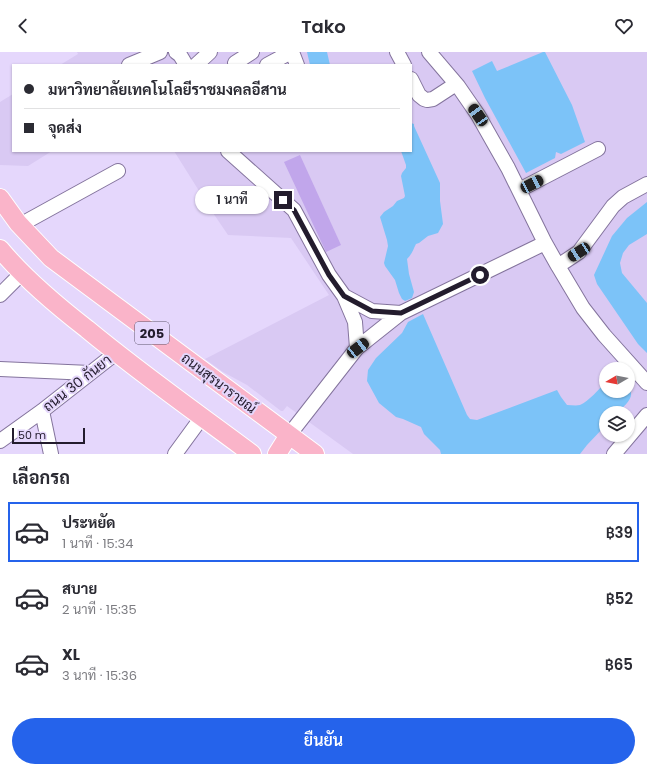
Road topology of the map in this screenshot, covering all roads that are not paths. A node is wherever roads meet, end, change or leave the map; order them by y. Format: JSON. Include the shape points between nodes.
{"nodes":[{"id":1,"x":160,"y":52,"type":"edge"},
{"id":2,"x":176,"y":52,"type":"edge"},
{"id":3,"x":210,"y":52,"type":"edge"},
{"id":4,"x":252,"y":52,"type":"edge"},
{"id":5,"x":292,"y":52,"type":"edge"},
{"id":6,"x":398,"y":52,"type":"edge"},
{"id":7,"x":429,"y":52,"type":"edge"},
{"id":8,"x":234,"y":60,"type":"edge"},
{"id":9,"x":131,"y":64,"type":"edge"},
{"id":10,"x":185,"y":64,"type":"edge"},
{"id":11,"x":197,"y":64,"type":"edge"},
{"id":12,"x":269,"y":64,"type":"edge"},
{"id":13,"x":297,"y":64,"type":"edge"},
{"id":14,"x":404,"y":64,"type":"edge"},
{"id":15,"x":412,"y":81,"type":"edge"},
{"id":16,"x":456,"y":84,"type":"junction"},
{"id":17,"x":598,"y":149,"type":"dead end"},
{"id":18,"x":229,"y":152,"type":"edge"},
{"id":19,"x":118,"y":171,"type":"dead end"},
{"id":20,"x":647,"y":184,"type":"edge"},
{"id":21,"x":519,"y":190,"type":"junction"},
{"id":22,"x":0,"y":198,"type":"edge"},
{"id":23,"x":20,"y":225,"type":"junction"},
{"id":24,"x":545,"y":243,"type":"junction"},
{"id":25,"x":0,"y":248,"type":"edge"},
{"id":26,"x":558,"y":266,"type":"junction"},
{"id":27,"x":22,"y":273,"type":"junction"},
{"id":28,"x":0,"y":295,"type":"edge"},
{"id":29,"x":344,"y":296,"type":"junction"},
{"id":30,"x":401,"y":313,"type":"junction"},
{"id":31,"x":358,"y":348,"type":"junction"},
{"id":32,"x":116,"y":353,"type":"junction"},
{"id":33,"x":0,"y":368,"type":"edge"},
{"id":34,"x":90,"y":373,"type":"junction"},
{"id":35,"x":647,"y":383,"type":"edge"},
{"id":36,"x":42,"y":411,"type":"junction"},
{"id":37,"x":647,"y":415,"type":"edge"},
{"id":38,"x":202,"y":417,"type":"junction"},
{"id":39,"x":289,"y":435,"type":"junction"},
{"id":40,"x":0,"y":442,"type":"edge"},
{"id":41,"x":248,"y":453,"type":"edge"},
{"id":42,"x":51,"y":454,"type":"edge"},
{"id":43,"x":175,"y":454,"type":"edge"},
{"id":44,"x":277,"y":454,"type":"edge"},
{"id":45,"x":315,"y":454,"type":"edge"},
{"id":46,"x":614,"y":454,"type":"edge"}],
"edges":[{"from":1,"to":9,"type":"street"},
{"from":2,"to":10,"type":"street"},
{"from":3,"to":11,"type":"street"},
{"from":4,"to":8,"type":"street"},
{"from":5,"to":12,"type":"street"},
{"from":5,"to":13,"type":"street"},
{"from":6,"to":14,"type":"street"},
{"from":7,"to":16,"type":"street"},
{"from":15,"to":16,"type":"street","via":[[419,95],[427,100],[433,99]]},
{"from":16,"to":21,"type":"street","via":[[478,115]]},
{"from":17,"to":21,"type":"street"},
{"from":18,"to":29,"type":"street","via":[[294,210],[329,275]]},
{"from":19,"to":23,"type":"street"},
{"from":20,"to":26,"type":"street","via":[[623,197],[613,206],[579,252]]},
{"from":21,"to":24,"type":"street"},
{"from":22,"to":23,"type":"main road","name":"ถนนสุรนารายณ์","number":"205"},
{"from":23,"to":39,"type":"main road","name":"ถนนสุรนารายณ์","number":"205","via":[[51,258]]},
{"from":24,"to":26,"type":"street"},
{"from":24,"to":30,"type":"street"},
{"from":25,"to":27,"type":"main road","number":"205"},
{"from":26,"to":35,"type":"street","via":[[583,308]]},
{"from":27,"to":28,"type":"street"},
{"from":27,"to":32,"type":"main road","number":"205","via":[[49,299]]},
{"from":29,"to":30,"type":"street","via":[[372,311]]},
{"from":29,"to":31,"type":"street","via":[[355,322]]},
{"from":30,"to":31,"type":"street"},
{"from":31,"to":39,"type":"street"},
{"from":32,"to":34,"type":"street","name":"ถนน 30 กันยา"},
{"from":32,"to":38,"type":"main road","number":"205"},
{"from":33,"to":34,"type":"street"},
{"from":34,"to":36,"type":"street","name":"ถนน 30 กันยา"},
{"from":36,"to":40,"type":"street","name":"ถนน 30 กันยา"},
{"from":36,"to":42,"type":"street"},
{"from":37,"to":46,"type":"street"},
{"from":38,"to":41,"type":"main road","number":"205"},
{"from":38,"to":43,"type":"street"},
{"from":39,"to":44,"type":"main road"},
{"from":39,"to":45,"type":"main road","name":"ถนนสุรนารายณ์","number":"205"}]}
